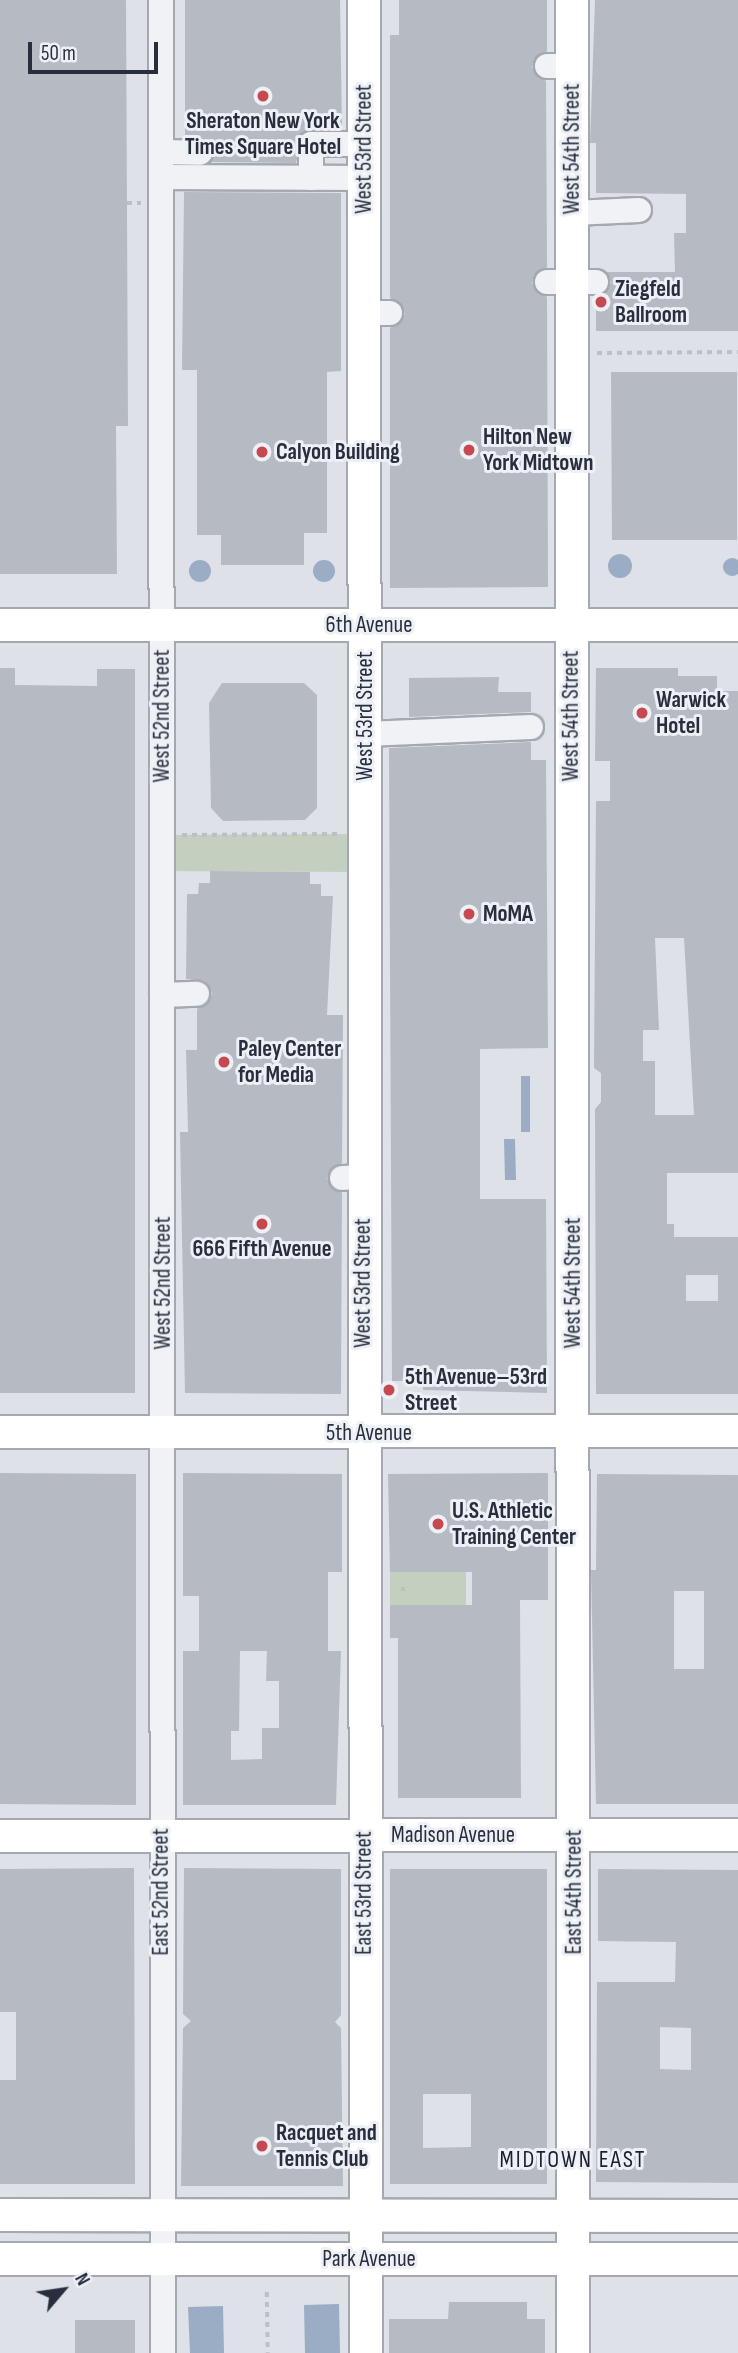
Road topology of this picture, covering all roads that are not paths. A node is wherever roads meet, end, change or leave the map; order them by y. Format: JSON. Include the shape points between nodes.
{"nodes":[{"id":1,"x":161,"y":0,"type":"edge"},
{"id":2,"x":364,"y":0,"type":"edge"},
{"id":3,"x":572,"y":0,"type":"edge"},
{"id":4,"x":364,"y":144,"type":"junction"},
{"id":5,"x":161,"y":152,"type":"junction"},
{"id":6,"x":200,"y":153,"type":"dead end"},
{"id":7,"x":161,"y":177,"type":"junction"},
{"id":8,"x":311,"y":178,"type":"junction"},
{"id":9,"x":364,"y":178,"type":"junction"},
{"id":10,"x":639,"y":210,"type":"dead end"},
{"id":11,"x":573,"y":213,"type":"junction"},
{"id":12,"x":0,"y":625,"type":"edge"},
{"id":13,"x":162,"y":625,"type":"junction"},
{"id":14,"x":365,"y":625,"type":"junction"},
{"id":15,"x":570,"y":625,"type":"junction"},
{"id":16,"x":738,"y":625,"type":"edge"},
{"id":17,"x":531,"y":727,"type":"dead end"},
{"id":18,"x":366,"y":734,"type":"junction"},
{"id":19,"x":197,"y":994,"type":"dead end"},
{"id":20,"x":162,"y":995,"type":"junction"},
{"id":21,"x":738,"y":1431,"type":"edge"},
{"id":22,"x":0,"y":1432,"type":"edge"},
{"id":23,"x":162,"y":1432,"type":"junction"},
{"id":24,"x":362,"y":1432,"type":"junction"},
{"id":25,"x":572,"y":1432,"type":"junction"},
{"id":26,"x":160,"y":1835,"type":"junction"},
{"id":27,"x":363,"y":1835,"type":"junction"},
{"id":28,"x":574,"y":1835,"type":"junction"},
{"id":29,"x":738,"y":1835,"type":"edge"},
{"id":30,"x":0,"y":1836,"type":"edge"},
{"id":31,"x":0,"y":2215,"type":"edge"},
{"id":32,"x":164,"y":2215,"type":"junction"},
{"id":33,"x":573,"y":2215,"type":"junction"},
{"id":34,"x":366,"y":2216,"type":"junction"},
{"id":35,"x":738,"y":2216,"type":"edge"},
{"id":36,"x":0,"y":2259,"type":"edge"},
{"id":37,"x":163,"y":2259,"type":"junction"},
{"id":38,"x":366,"y":2259,"type":"junction"},
{"id":39,"x":573,"y":2259,"type":"junction"},
{"id":40,"x":738,"y":2259,"type":"edge"},
{"id":41,"x":163,"y":2353,"type":"edge"},
{"id":42,"x":366,"y":2353,"type":"edge"},
{"id":43,"x":573,"y":2353,"type":"edge"}],
"edges":[{"from":1,"to":5,"type":"street","name":"West 52nd Street"},
{"from":2,"to":4,"type":"main road","name":"West 53rd Street"},
{"from":3,"to":11,"type":"main road","name":"West 54th Street","via":[[559,66]]},
{"from":4,"to":8,"type":"street","via":[[311,144]]},
{"from":4,"to":9,"type":"main road","name":"West 53rd Street"},
{"from":5,"to":6,"type":"street"},
{"from":5,"to":7,"type":"street","name":"West 52nd Street"},
{"from":7,"to":8,"type":"street"},
{"from":7,"to":13,"type":"street","name":"West 52nd Street"},
{"from":8,"to":9,"type":"street"},
{"from":9,"to":14,"type":"main road","name":"West 53rd Street","via":[[377,313]]},
{"from":10,"to":11,"type":"street"},
{"from":11,"to":15,"type":"main road","name":"West 54th Street"},
{"from":12,"to":13,"type":"main road","name":"6th Avenue"},
{"from":13,"to":14,"type":"main road","name":"6th Avenue"},
{"from":13,"to":20,"type":"street","name":"West 52nd Street"},
{"from":14,"to":15,"type":"main road","name":"6th Avenue"},
{"from":14,"to":18,"type":"main road","name":"West 53rd Street"},
{"from":15,"to":16,"type":"main road","name":"6th Avenue"},
{"from":15,"to":25,"type":"main road","name":"West 54th Street"},
{"from":17,"to":18,"type":"street"},
{"from":18,"to":24,"type":"main road","name":"West 53rd Street","via":[[352,1178]]},
{"from":19,"to":20,"type":"street"},
{"from":20,"to":23,"type":"street","name":"West 52nd Street"},
{"from":21,"to":25,"type":"main road","name":"5th Avenue"},
{"from":22,"to":23,"type":"main road","name":"5th Avenue"},
{"from":23,"to":24,"type":"main road","name":"5th Avenue"},
{"from":23,"to":26,"type":"street","name":"East 52nd Street"},
{"from":24,"to":25,"type":"main road","name":"5th Avenue"},
{"from":24,"to":27,"type":"main road","name":"East 53rd Street"},
{"from":25,"to":28,"type":"main road","name":"East 54th Street"},
{"from":26,"to":27,"type":"main road","name":"Madison Avenue"},
{"from":26,"to":30,"type":"main road","name":"Madison Avenue"},
{"from":26,"to":32,"type":"street","name":"East 52nd Street"},
{"from":27,"to":28,"type":"main road","name":"Madison Avenue"},
{"from":27,"to":34,"type":"main road","name":"East 53rd Street"},
{"from":28,"to":29,"type":"main road","name":"Madison Avenue"},
{"from":28,"to":33,"type":"main road","name":"East 54th Street"},
{"from":31,"to":32,"type":"main road","name":"Park Avenue"},
{"from":32,"to":34,"type":"main road","name":"Park Avenue"},
{"from":32,"to":37,"type":"street","name":"East 52nd Street"},
{"from":33,"to":34,"type":"main road","name":"Park Avenue"},
{"from":33,"to":35,"type":"main road","name":"Park Avenue"},
{"from":33,"to":39,"type":"main road","name":"East 54th Street"},
{"from":34,"to":38,"type":"main road","name":"East 53rd Street"},
{"from":36,"to":37,"type":"main road","name":"Park Avenue"},
{"from":37,"to":38,"type":"main road","name":"Park Avenue"},
{"from":37,"to":41,"type":"street","name":"East 52nd Street"},
{"from":38,"to":39,"type":"main road","name":"Park Avenue"},
{"from":38,"to":42,"type":"main road","name":"East 53rd Street"},
{"from":39,"to":40,"type":"main road","name":"Park Avenue"},
{"from":39,"to":43,"type":"main road","name":"East 54th Street"}]}
